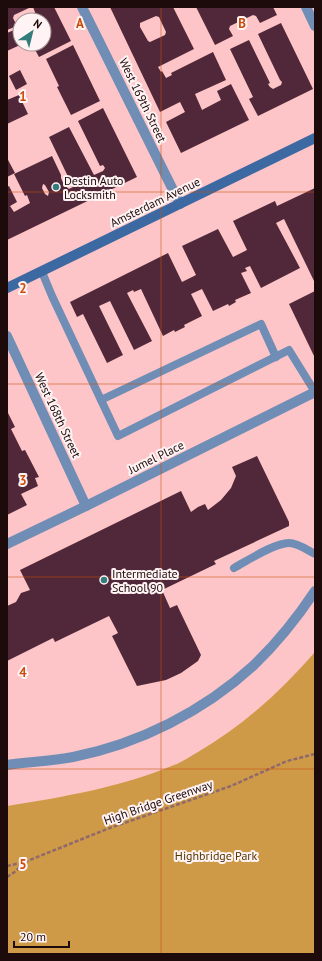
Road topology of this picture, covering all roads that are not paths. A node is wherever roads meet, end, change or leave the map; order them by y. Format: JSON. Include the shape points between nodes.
{"nodes":[{"id":1,"x":82,"y":7,"type":"edge"},
{"id":2,"x":306,"y":7,"type":"edge"},
{"id":3,"x":315,"y":26,"type":"edge"},
{"id":4,"x":315,"y":138,"type":"edge"},
{"id":5,"x":180,"y":204,"type":"junction"},
{"id":6,"x":42,"y":272,"type":"junction"},
{"id":7,"x":7,"y":288,"type":"edge"},
{"id":8,"x":7,"y":336,"type":"edge"},
{"id":9,"x":276,"y":357,"type":"junction"},
{"id":10,"x":315,"y":392,"type":"edge"},
{"id":11,"x":101,"y":400,"type":"junction"},
{"id":12,"x":86,"y":506,"type":"junction"},
{"id":13,"x":7,"y":544,"type":"edge"},
{"id":14,"x":315,"y":554,"type":"edge"},
{"id":15,"x":234,"y":568,"type":"dead end"},
{"id":16,"x":315,"y":591,"type":"edge"},
{"id":17,"x":7,"y":765,"type":"edge"}],
"edges":[{"from":1,"to":5,"type":"street","name":"West 169th Street"},
{"from":2,"to":3,"type":"street"},
{"from":4,"to":5,"type":"main road","name":"Amsterdam Avenue"},
{"from":5,"to":6,"type":"main road","name":"Amsterdam Avenue"},
{"from":6,"to":7,"type":"main road","name":"Amsterdam Avenue"},
{"from":6,"to":11,"type":"lane"},
{"from":8,"to":12,"type":"street","name":"West 168th Street"},
{"from":9,"to":10,"type":"lane","via":[[289,350]]},
{"from":9,"to":11,"type":"lane","via":[[261,324]]},
{"from":9,"to":11,"type":"lane","via":[[118,436]]},
{"from":10,"to":12,"type":"street","name":"Jumel Place"},
{"from":12,"to":13,"type":"street","name":"Jumel Place"},
{"from":14,"to":15,"type":"lane","via":[[289,543],[277,545]]},
{"from":16,"to":17,"type":"street","via":[[287,628],[253,665],[234,682],[190,712],[136,738],[112,746],[73,757]]}]}
